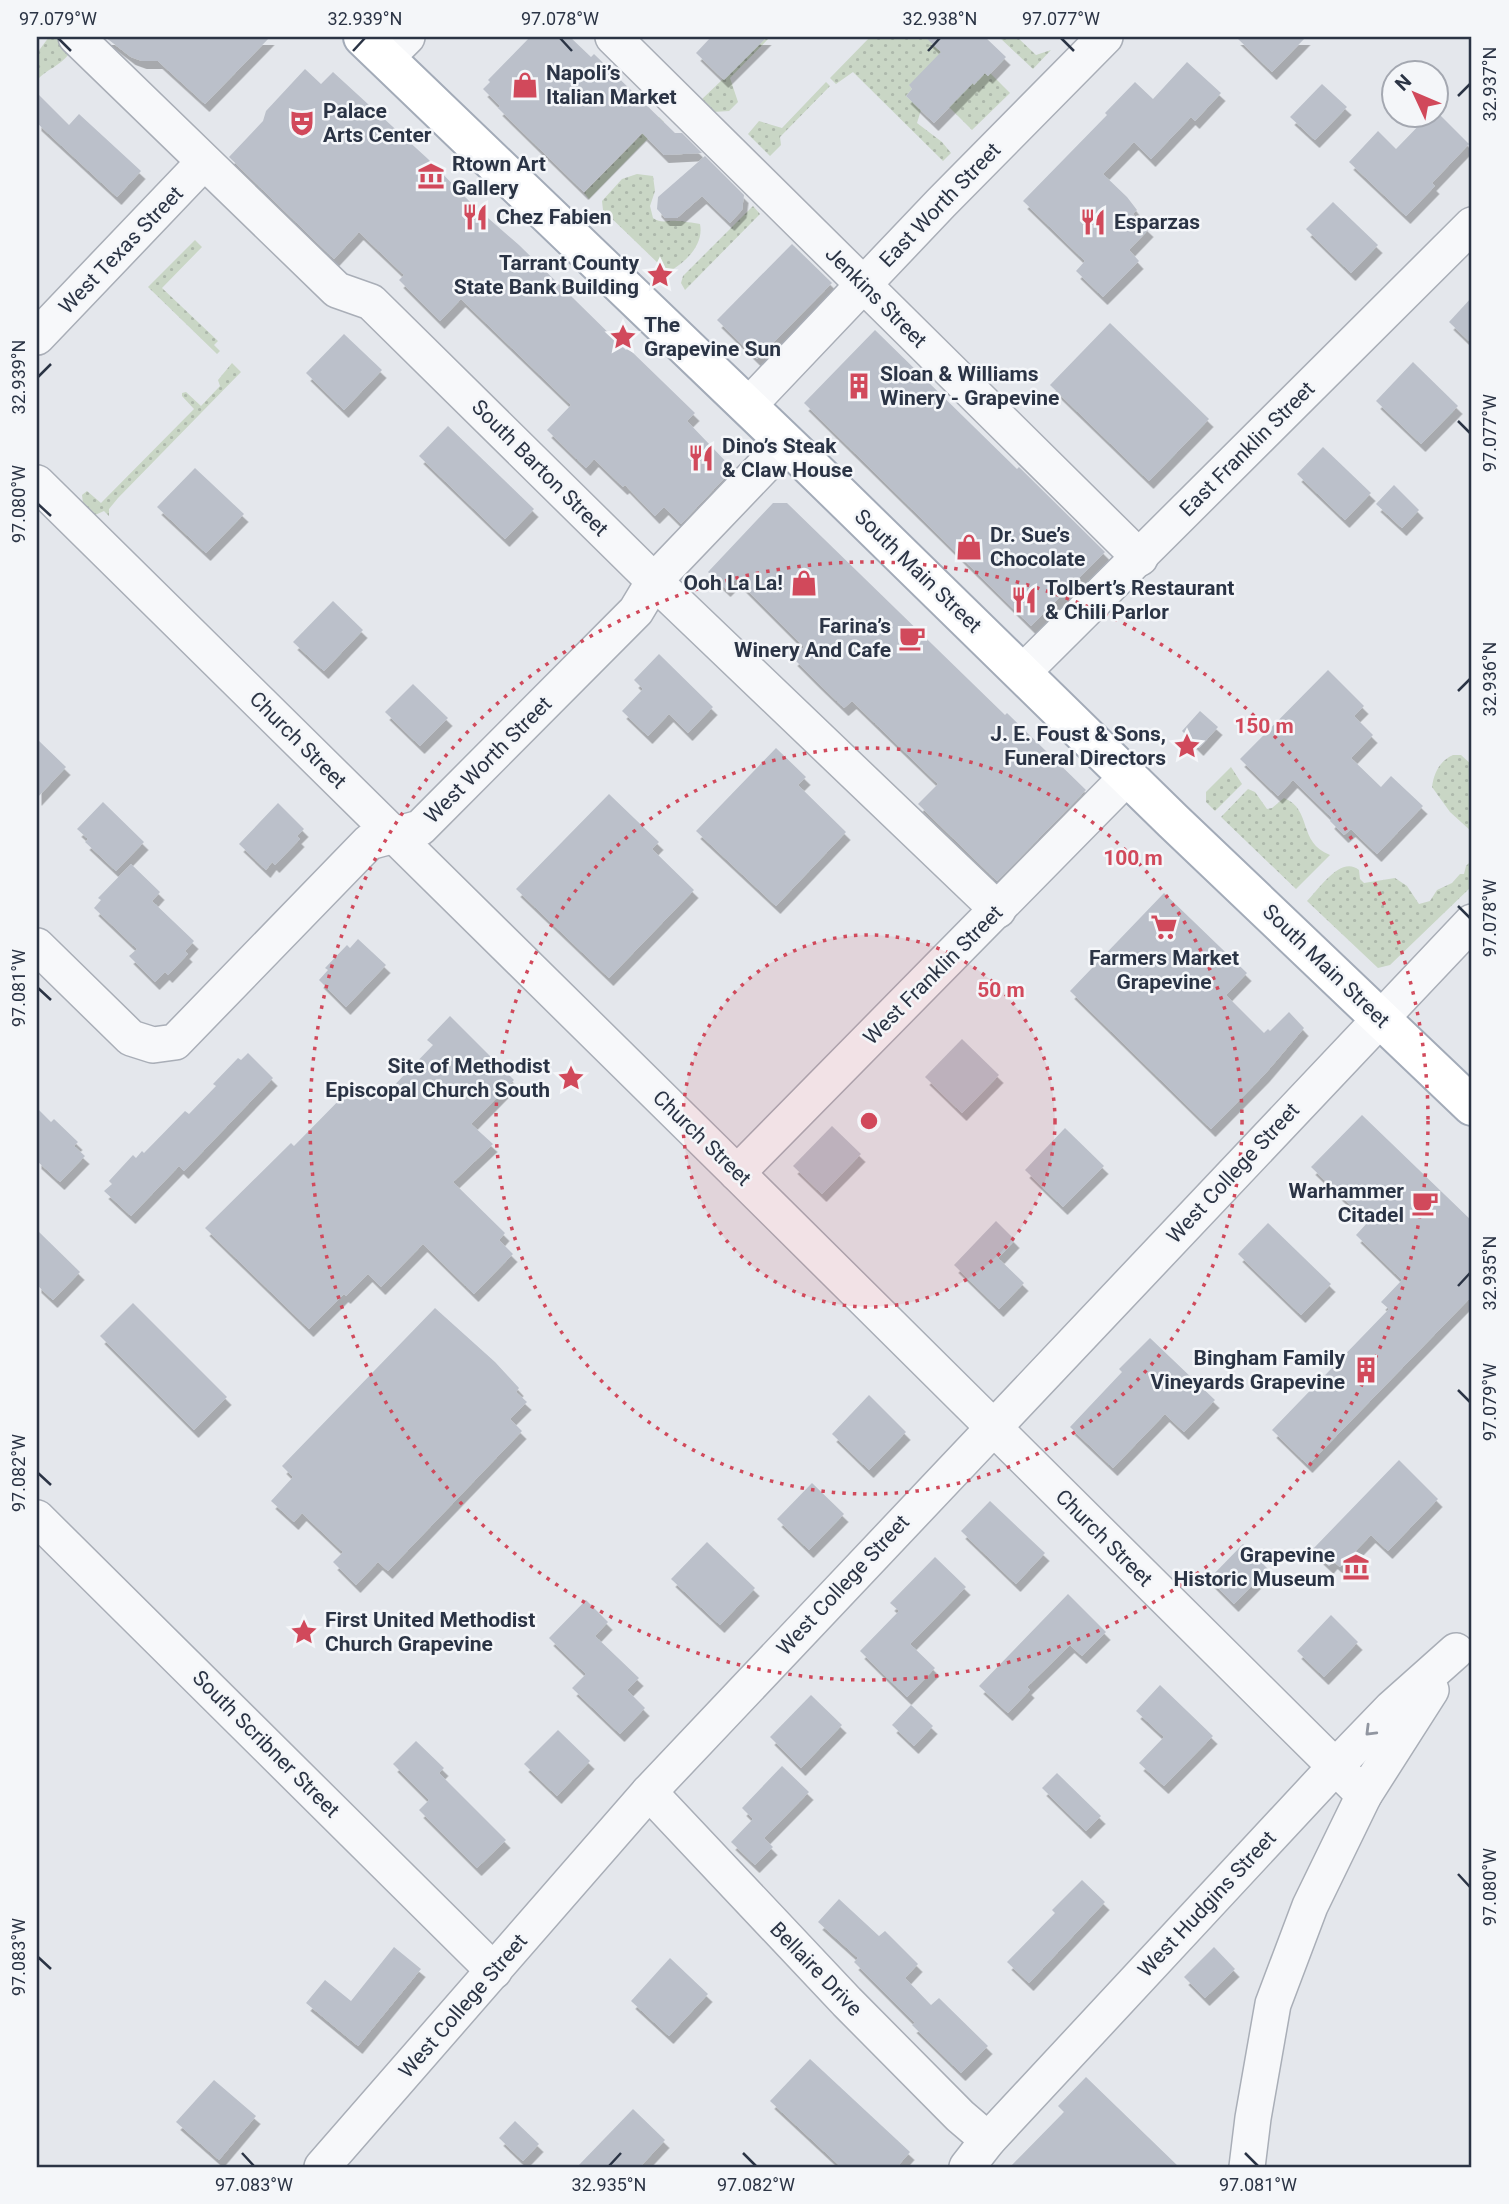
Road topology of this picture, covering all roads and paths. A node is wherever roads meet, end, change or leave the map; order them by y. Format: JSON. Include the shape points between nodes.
{"nodes":[{"id":1,"x":76,"y":37,"type":"edge"},
{"id":2,"x":613,"y":37,"type":"edge"},
{"id":3,"x":1105,"y":37,"type":"edge"},
{"id":4,"x":386,"y":44,"type":"edge"},
{"id":5,"x":205,"y":162,"type":"junction"},
{"id":6,"x":1472,"y":225,"type":"edge"},
{"id":7,"x":864,"y":285,"type":"junction"},
{"id":8,"x":37,"y":337,"type":"edge"},
{"id":9,"x":748,"y":406,"type":"junction"},
{"id":10,"x":786,"y":443,"type":"junction"},
{"id":11,"x":37,"y":483,"type":"edge"},
{"id":12,"x":1140,"y":558,"type":"junction"},
{"id":13,"x":654,"y":581,"type":"junction"},
{"id":14,"x":1022,"y":673,"type":"junction"},
{"id":15,"x":1127,"y":777,"type":"junction"},
{"id":16,"x":395,"y":836,"type":"junction"},
{"id":17,"x":998,"y":910,"type":"junction"},
{"id":18,"x":1472,"y":922,"type":"edge"},
{"id":19,"x":37,"y":946,"type":"edge"},
{"id":20,"x":1381,"y":1017,"type":"junction"},
{"id":21,"x":1472,"y":1107,"type":"edge"},
{"id":22,"x":737,"y":1173,"type":"junction"},
{"id":23,"x":992,"y":1427,"type":"junction"},
{"id":24,"x":37,"y":1518,"type":"edge"},
{"id":25,"x":1464,"y":1643,"type":"edge"},
{"id":26,"x":1335,"y":1767,"type":"junction"},
{"id":27,"x":649,"y":1792,"type":"junction"},
{"id":28,"x":1364,"y":1795,"type":"junction"},
{"id":29,"x":494,"y":1971,"type":"junction"},
{"id":30,"x":988,"y":2140,"type":"junction"},
{"id":31,"x":322,"y":2167,"type":"edge"},
{"id":32,"x":967,"y":2167,"type":"edge"},
{"id":33,"x":1247,"y":2167,"type":"edge"}],
"edges":[{"from":1,"to":5,"type":"street","name":"South Barton Street"},
{"from":2,"to":7,"type":"street","name":"Jenkins Street"},
{"from":3,"to":7,"type":"street","name":"East Worth Street"},
{"from":4,"to":9,"type":"main road","name":"South Main Street"},
{"from":5,"to":8,"type":"street","name":"West Texas Street"},
{"from":5,"to":13,"type":"street","name":"South Barton Street","via":[[337,290],[371,302]]},
{"from":6,"to":12,"type":"street","name":"East Franklin Street"},
{"from":7,"to":9,"type":"street","name":"East Worth Street"},
{"from":7,"to":12,"type":"street","name":"Jenkins Street"},
{"from":9,"to":10,"type":"main road","name":"South Main Street"},
{"from":10,"to":13,"type":"street","name":"West Worth Street"},
{"from":10,"to":14,"type":"main road","name":"South Main Street"},
{"from":11,"to":16,"type":"street","name":"Church Street"},
{"from":12,"to":14,"type":"street","name":"East Franklin Street"},
{"from":13,"to":16,"type":"street","name":"West Worth Street","via":[[636,611],[420,828]]},
{"from":13,"to":17,"type":"street","name":"South Barton Street"},
{"from":14,"to":15,"type":"main road","name":"South Main Street"},
{"from":15,"to":17,"type":"street","name":"West Franklin Street"},
{"from":15,"to":20,"type":"main road","name":"South Main Street"},
{"from":16,"to":19,"type":"street","name":"West Worth Street","via":[[369,842],[175,1042],[153,1045],[131,1038]]},
{"from":16,"to":22,"type":"street","name":"Church Street"},
{"from":17,"to":22,"type":"street","name":"West Franklin Street"},
{"from":18,"to":20,"type":"street","name":"West College Street"},
{"from":20,"to":21,"type":"main road","name":"South Main Street"},
{"from":20,"to":23,"type":"street","name":"West College Street"},
{"from":22,"to":23,"type":"street","name":"Church Street"},
{"from":23,"to":26,"type":"street","name":"Church Street"},
{"from":23,"to":27,"type":"street","name":"West College Street"},
{"from":24,"to":29,"type":"street","name":"South Scribner Street"},
{"from":25,"to":26,"type":"street","name":"West Hudgins Street","one_way":true},
{"from":25,"to":28,"type":"street","name":"West Hudgins Street"},
{"from":26,"to":28,"type":"street","name":"Church Street"},
{"from":26,"to":30,"type":"street","name":"West Hudgins Street"},
{"from":27,"to":29,"type":"street","name":"West College Street"},
{"from":27,"to":30,"type":"street","name":"Bellaire Drive","via":[[847,2002]]},
{"from":28,"to":33,"type":"street","name":"West Hudgins Street","via":[[1310,1906],[1273,2004]]},
{"from":29,"to":31,"type":"street","name":"West College Street"},
{"from":30,"to":32,"type":"street","name":"West Hudgins Street"}]}
